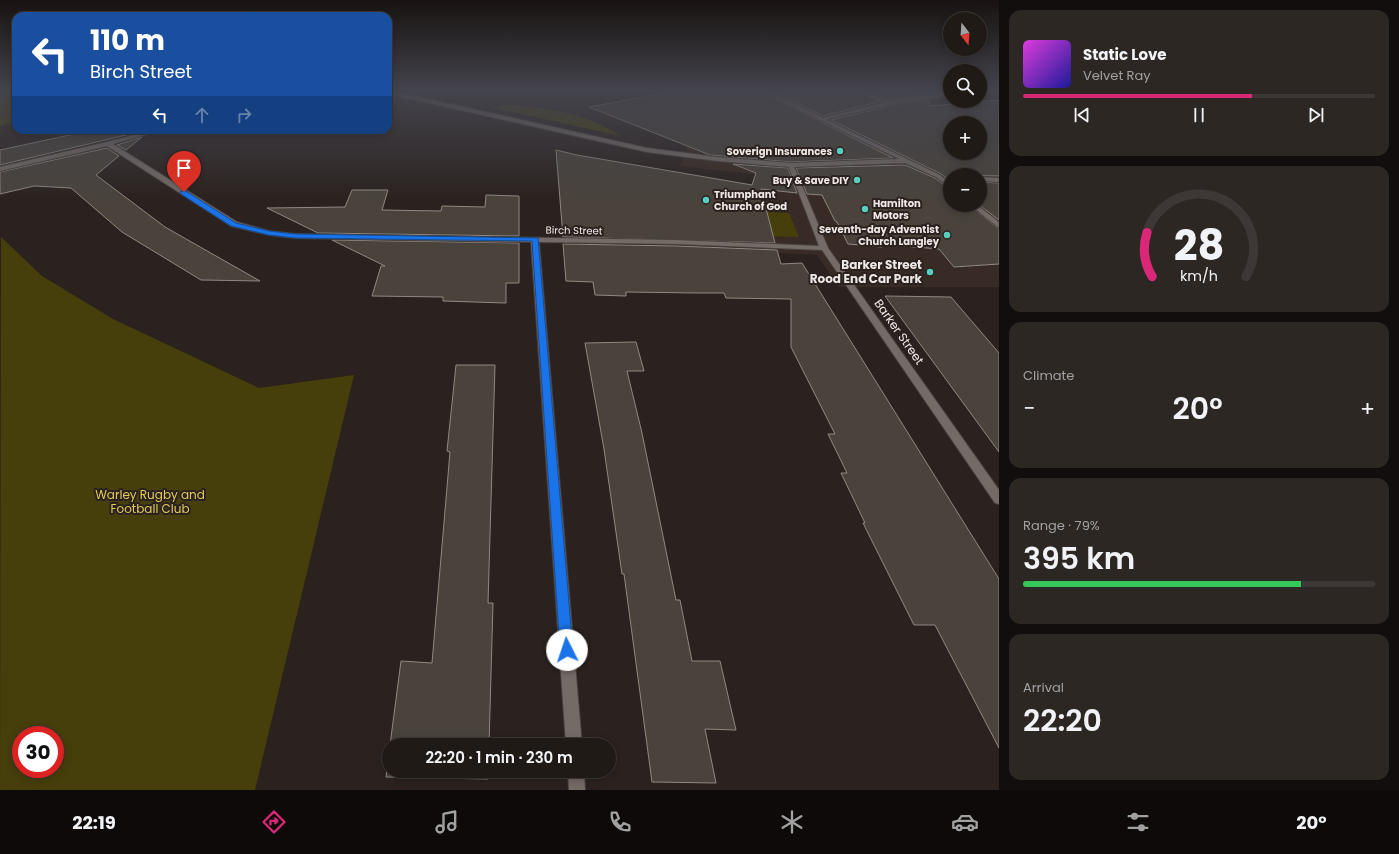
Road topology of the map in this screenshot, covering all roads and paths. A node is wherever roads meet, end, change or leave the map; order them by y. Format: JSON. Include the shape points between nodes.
{"nodes":[{"id":1,"x":539,"y":126,"type":"edge"},
{"id":2,"x":834,"y":126,"type":"edge"},
{"id":3,"x":144,"y":134,"type":"edge"},
{"id":4,"x":108,"y":144,"type":"junction"},
{"id":5,"x":904,"y":161,"type":"junction"},
{"id":6,"x":792,"y":165,"type":"junction"},
{"id":7,"x":0,"y":169,"type":"edge"},
{"id":8,"x":938,"y":176,"type":"junction"},
{"id":9,"x":943,"y":176,"type":"edge"},
{"id":10,"x":987,"y":179,"type":"edge"},
{"id":11,"x":943,"y":180,"type":"edge"},
{"id":12,"x":999,"y":180,"type":"edge"},
{"id":13,"x":982,"y":212,"type":"edge"},
{"id":14,"x":999,"y":226,"type":"edge"},
{"id":15,"x":535,"y":239,"type":"junction"},
{"id":16,"x":824,"y":248,"type":"junction"},
{"id":17,"x":999,"y":499,"type":"edge"},
{"id":18,"x":573,"y":738,"type":"edge"},
{"id":19,"x":576,"y":778,"type":"edge"},
{"id":20,"x":577,"y":790,"type":"edge"}],
"edges":[{"from":1,"to":6,"type":"street","via":[[647,150]]},
{"from":2,"to":5,"type":"street"},
{"from":3,"to":4,"type":"street"},
{"from":4,"to":7,"type":"street"},
{"from":4,"to":15,"type":"street","name":"Birch Street","via":[[234,224],[269,233],[295,236]]},
{"from":5,"to":6,"type":"street"},
{"from":5,"to":8,"type":"street"},
{"from":6,"to":16,"type":"street","name":"Barker Street"},
{"from":8,"to":9,"type":"street"},
{"from":8,"to":11,"type":"street"},
{"from":10,"to":12,"type":"street"},
{"from":13,"to":14,"type":"street"},
{"from":15,"to":16,"type":"street","name":"Birch Street"},
{"from":15,"to":18,"type":"street"},
{"from":16,"to":17,"type":"street","name":"Barker Street"},
{"from":19,"to":20,"type":"street"}]}
